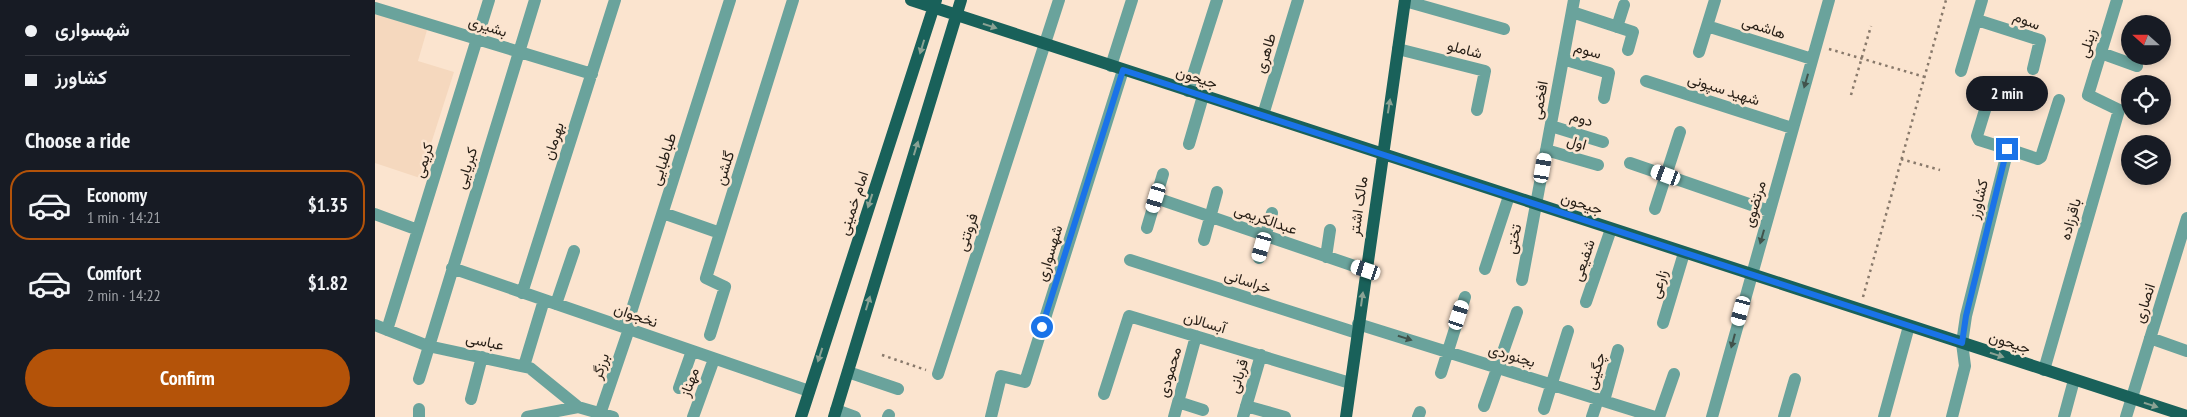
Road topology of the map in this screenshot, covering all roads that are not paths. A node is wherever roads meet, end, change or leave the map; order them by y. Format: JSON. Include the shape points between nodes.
{"nodes":[{"id":1,"x":489,"y":0,"type":"edge"},
{"id":2,"x":535,"y":0,"type":"edge"},
{"id":3,"x":615,"y":0,"type":"edge"},
{"id":4,"x":730,"y":0,"type":"edge"},
{"id":5,"x":793,"y":0,"type":"edge"},
{"id":6,"x":911,"y":0,"type":"edge"},
{"id":7,"x":961,"y":0,"type":"edge"},
{"id":8,"x":1059,"y":0,"type":"edge"},
{"id":9,"x":1132,"y":0,"type":"edge"},
{"id":10,"x":1217,"y":0,"type":"edge"},
{"id":11,"x":1299,"y":0,"type":"edge"},
{"id":12,"x":1405,"y":0,"type":"edge"},
{"id":13,"x":1715,"y":0,"type":"edge"},
{"id":14,"x":1829,"y":0,"type":"edge"},
{"id":15,"x":1982,"y":0,"type":"edge"},
{"id":16,"x":2117,"y":0,"type":"edge"},
{"id":17,"x":935,"y":4,"type":"edge"},
{"id":18,"x":1624,"y":5,"type":"dead end"},
{"id":19,"x":1573,"y":6,"type":"edge"},
{"id":20,"x":375,"y":8,"type":"edge"},
{"id":21,"x":956,"y":15,"type":"junction"},
{"id":22,"x":1977,"y":20,"type":"junction"},
{"id":23,"x":1707,"y":26,"type":"junction"},
{"id":24,"x":1617,"y":27,"type":"junction"},
{"id":25,"x":1504,"y":29,"type":"dead end"},
{"id":26,"x":477,"y":39,"type":"junction"},
{"id":27,"x":1044,"y":44,"type":"junction"},
{"id":28,"x":1398,"y":49,"type":"junction"},
{"id":29,"x":1628,"y":50,"type":"dead end"},
{"id":30,"x":519,"y":52,"type":"junction"},
{"id":31,"x":1699,"y":52,"type":"dead end"},
{"id":32,"x":2101,"y":53,"type":"junction"},
{"id":33,"x":1563,"y":59,"type":"junction"},
{"id":34,"x":1812,"y":59,"type":"junction"},
{"id":35,"x":2137,"y":66,"type":"dead end"},
{"id":36,"x":1117,"y":68,"type":"junction"},
{"id":37,"x":2033,"y":69,"type":"dead end"},
{"id":38,"x":914,"y":71,"type":"junction"},
{"id":39,"x":1961,"y":72,"type":"dead end"},
{"id":40,"x":592,"y":74,"type":"junction"},
{"id":41,"x":937,"y":80,"type":"junction"},
{"id":42,"x":1646,"y":81,"type":"dead end"},
{"id":43,"x":1993,"y":84,"type":"dead end"},
{"id":44,"x":1189,"y":91,"type":"junction"},
{"id":45,"x":2088,"y":95,"type":"joint"},
{"id":46,"x":1203,"y":96,"type":"junction"},
{"id":47,"x":1604,"y":98,"type":"dead end"},
{"id":48,"x":2059,"y":100,"type":"dead end"},
{"id":49,"x":1477,"y":110,"type":"dead end"},
{"id":50,"x":1263,"y":115,"type":"junction"},
{"id":51,"x":1551,"y":126,"type":"junction"},
{"id":52,"x":1792,"y":128,"type":"junction"},
{"id":53,"x":1680,"y":132,"type":"dead end"},
{"id":54,"x":1603,"y":142,"type":"dead end"},
{"id":55,"x":1189,"y":144,"type":"dead end"},
{"id":56,"x":2007,"y":149,"type":"junction"},
{"id":57,"x":1546,"y":150,"type":"junction"},
{"id":58,"x":1381,"y":154,"type":"junction"},
{"id":59,"x":1630,"y":162,"type":"dead end"},
{"id":60,"x":1598,"y":165,"type":"dead end"},
{"id":61,"x":1163,"y":174,"type":"dead end"},
{"id":62,"x":1666,"y":175,"type":"junction"},
{"id":63,"x":1217,"y":192,"type":"dead end"},
{"id":64,"x":1509,"y":196,"type":"junction"},
{"id":65,"x":1156,"y":198,"type":"junction"},
{"id":66,"x":1536,"y":205,"type":"junction"},
{"id":67,"x":1655,"y":209,"type":"dead end"},
{"id":68,"x":1769,"y":211,"type":"junction"},
{"id":69,"x":663,"y":213,"type":"junction"},
{"id":70,"x":1272,"y":213,"type":"dead end"},
{"id":71,"x":375,"y":214,"type":"edge"},
{"id":72,"x":1211,"y":217,"type":"junction"},
{"id":73,"x":2187,"y":218,"type":"edge"},
{"id":74,"x":1147,"y":228,"type":"dead end"},
{"id":75,"x":1611,"y":229,"type":"junction"},
{"id":76,"x":418,"y":230,"type":"junction"},
{"id":77,"x":1330,"y":230,"type":"dead end"},
{"id":78,"x":720,"y":234,"type":"junction"},
{"id":79,"x":1265,"y":236,"type":"junction"},
{"id":80,"x":1204,"y":240,"type":"dead end"},
{"id":81,"x":2182,"y":250,"type":"edge"},
{"id":82,"x":575,"y":251,"type":"dead end"},
{"id":83,"x":1684,"y":253,"type":"junction"},
{"id":84,"x":1326,"y":257,"type":"junction"},
{"id":85,"x":1259,"y":258,"type":"dead end"},
{"id":86,"x":1130,"y":260,"type":"dead end"},
{"id":87,"x":452,"y":268,"type":"junction"},
{"id":88,"x":1485,"y":269,"type":"dead end"},
{"id":89,"x":1366,"y":270,"type":"junction"},
{"id":90,"x":1751,"y":275,"type":"junction"},
{"id":91,"x":1522,"y":280,"type":"dead end"},
{"id":92,"x":523,"y":293,"type":"junction"},
{"id":93,"x":1465,"y":297,"type":"dead end"},
{"id":94,"x":550,"y":302,"type":"junction"},
{"id":95,"x":1586,"y":302,"type":"dead end"},
{"id":96,"x":1517,"y":312,"type":"dead end"},
{"id":97,"x":1663,"y":323,"type":"dead end"},
{"id":98,"x":1909,"y":326,"type":"junction"},
{"id":99,"x":381,"y":328,"type":"edge"},
{"id":100,"x":627,"y":329,"type":"junction"},
{"id":101,"x":1358,"y":329,"type":"junction"},
{"id":102,"x":1568,"y":331,"type":"dead end"},
{"id":103,"x":709,"y":335,"type":"dead end"},
{"id":104,"x":1196,"y":336,"type":"junction"},
{"id":105,"x":2150,"y":338,"type":"junction"},
{"id":106,"x":1962,"y":343,"type":"junction"},
{"id":107,"x":428,"y":346,"type":"junction"},
{"id":108,"x":1618,"y":350,"type":"dead end"},
{"id":109,"x":692,"y":351,"type":"junction"},
{"id":110,"x":2187,"y":351,"type":"edge"},
{"id":111,"x":1447,"y":352,"type":"junction"},
{"id":112,"x":1261,"y":356,"type":"junction"},
{"id":113,"x":482,"y":357,"type":"junction"},
{"id":114,"x":714,"y":359,"type":"junction"},
{"id":115,"x":524,"y":366,"type":"junction"},
{"id":116,"x":1498,"y":368,"type":"junction"},
{"id":117,"x":2044,"y":370,"type":"junction"},
{"id":118,"x":847,"y":372,"type":"junction"},
{"id":119,"x":1441,"y":373,"type":"dead end"},
{"id":120,"x":938,"y":374,"type":"road end"},
{"id":121,"x":1674,"y":374,"type":"dead end"},
{"id":122,"x":419,"y":379,"type":"dead end"},
{"id":123,"x":1795,"y":380,"type":"dead end"},
{"id":124,"x":2074,"y":380,"type":"junction"},
{"id":125,"x":1350,"y":383,"type":"junction"},
{"id":126,"x":1552,"y":385,"type":"junction"},
{"id":127,"x":679,"y":388,"type":"dead end"},
{"id":128,"x":898,"y":389,"type":"dead end"},
{"id":129,"x":809,"y":392,"type":"junction"},
{"id":130,"x":1103,"y":394,"type":"dead end"},
{"id":131,"x":2131,"y":398,"type":"junction"},
{"id":132,"x":471,"y":399,"type":"dead end"},
{"id":133,"x":1601,"y":400,"type":"junction"},
{"id":134,"x":1178,"y":402,"type":"junction"},
{"id":135,"x":1484,"y":406,"type":"dead end"},
{"id":136,"x":578,"y":407,"type":"junction"},
{"id":137,"x":1544,"y":409,"type":"dead end"},
{"id":138,"x":1203,"y":410,"type":"dead end"},
{"id":139,"x":1245,"y":412,"type":"edge"},
{"id":140,"x":835,"y":414,"type":"edge"},
{"id":141,"x":600,"y":415,"type":"edge"},
{"id":142,"x":2187,"y":416,"type":"edge"},
{"id":143,"x":527,"y":417,"type":"edge"},
{"id":144,"x":613,"y":417,"type":"edge"},
{"id":145,"x":693,"y":417,"type":"edge"},
{"id":146,"x":801,"y":417,"type":"edge"},
{"id":147,"x":855,"y":417,"type":"edge"},
{"id":148,"x":991,"y":417,"type":"edge"},
{"id":149,"x":1174,"y":417,"type":"edge"},
{"id":150,"x":1285,"y":417,"type":"edge"},
{"id":151,"x":1346,"y":417,"type":"edge"},
{"id":152,"x":1592,"y":417,"type":"edge"},
{"id":153,"x":1655,"y":417,"type":"edge"},
{"id":154,"x":1659,"y":417,"type":"edge"},
{"id":155,"x":1712,"y":417,"type":"edge"},
{"id":156,"x":1784,"y":417,"type":"edge"},
{"id":157,"x":1884,"y":417,"type":"edge"},
{"id":158,"x":1952,"y":417,"type":"edge"},
{"id":159,"x":2064,"y":417,"type":"edge"},
{"id":160,"x":2125,"y":417,"type":"edge"}],
"edges":[{"from":1,"to":26,"type":"street","name":"کریمی"},
{"from":2,"to":30,"type":"street","name":"کبریایی"},
{"from":3,"to":40,"type":"street","name":"بهرمان"},
{"from":4,"to":69,"type":"street","name":"طباطبایی"},
{"from":5,"to":78,"type":"street","name":"گلشن"},
{"from":6,"to":17,"type":"main road","name":"جیحون"},
{"from":7,"to":21,"type":"main road"},
{"from":8,"to":27,"type":"street","name":"فروتنی"},
{"from":9,"to":36,"type":"street"},
{"from":10,"to":44,"type":"street"},
{"from":11,"to":50,"type":"street","name":"طاهری"},
{"from":12,"to":25,"type":"street"},
{"from":12,"to":28,"type":"main road","name":"مالک اشتر"},
{"from":13,"to":23,"type":"street"},
{"from":14,"to":34,"type":"street","name":"مرتضوی"},
{"from":15,"to":22,"type":"street"},
{"from":16,"to":32,"type":"street","name":"زینلی"},
{"from":17,"to":21,"type":"main road","name":"جیحون"},
{"from":17,"to":38,"type":"main road","name":"امام خمینی","one_way":true},
{"from":18,"to":24,"type":"street"},
{"from":19,"to":24,"type":"street"},
{"from":19,"to":33,"type":"street","name":"افخمی"},
{"from":20,"to":26,"type":"street","name":"بشیری"},
{"from":21,"to":27,"type":"main road","name":"جیحون","one_way":true},
{"from":21,"to":41,"type":"main road"},
{"from":22,"to":37,"type":"street","name":"سوم","via":[[2040,40]]},
{"from":22,"to":39,"type":"street"},
{"from":23,"to":31,"type":"street"},
{"from":23,"to":34,"type":"street","name":"هاشمی"},
{"from":24,"to":29,"type":"street","via":[[1633,32]]},
{"from":26,"to":30,"type":"street","name":"بشیری"},
{"from":26,"to":76,"type":"street","name":"کریمی"},
{"from":27,"to":36,"type":"main road","name":"جیحون"},
{"from":27,"to":120,"type":"street","name":"فروتنی"},
{"from":28,"to":49,"type":"street","name":"شاملو","via":[[1485,71]]},
{"from":58,"to":28,"type":"main road","name":"مالک اشتر","one_way":true},
{"from":30,"to":40,"type":"street","name":"بشیری"},
{"from":30,"to":87,"type":"street","name":"کبریایی"},
{"from":32,"to":35,"type":"street"},
{"from":32,"to":45,"type":"street","name":"زینلی"},
{"from":33,"to":47,"type":"street","name":"سوم","via":[[1609,73]]},
{"from":33,"to":51,"type":"street","name":"افخمی"},
{"from":34,"to":52,"type":"street","name":"مرتضوی","one_way":true},
{"from":36,"to":44,"type":"main road","name":"جیحون"},
{"from":36,"to":148,"type":"street","name":"شهسواری","via":[[1025,382],[1001,376]]},
{"from":38,"to":41,"type":"main road","via":[[924,65],[931,68]]},
{"from":38,"to":129,"type":"main road","name":"امام خمینی","one_way":true},
{"from":40,"to":92,"type":"street","name":"بهرمان"},
{"from":118,"to":41,"type":"main road","one_way":true},
{"from":42,"to":52,"type":"street","name":"شهید سپونی"},
{"from":43,"to":56,"type":"street","via":[[1977,136],[1979,140]]},
{"from":44,"to":46,"type":"main road","name":"جیحون"},
{"from":45,"to":117,"type":"street","name":"باقرزاده","via":[[2119,110]]},
{"from":46,"to":50,"type":"main road","name":"جیحون"},
{"from":46,"to":55,"type":"street"},
{"from":48,"to":56,"type":"street","via":[[2041,158]]},
{"from":50,"to":58,"type":"main road","name":"جیحون"},
{"from":51,"to":54,"type":"street","name":"دوم"},
{"from":51,"to":57,"type":"street","name":"افخمی"},
{"from":52,"to":68,"type":"street","name":"مرتضوی"},
{"from":53,"to":62,"type":"street"},
{"from":56,"to":106,"type":"street","name":"کشاورز"},
{"from":57,"to":60,"type":"street","name":"اول"},
{"from":57,"to":66,"type":"street","name":"افخمی"},
{"from":58,"to":64,"type":"main road","name":"جیحون"},
{"from":58,"to":89,"type":"main road","name":"مالک اشتر"},
{"from":59,"to":62,"type":"street"},
{"from":61,"to":65,"type":"street"},
{"from":62,"to":67,"type":"street"},
{"from":62,"to":68,"type":"street"},
{"from":63,"to":72,"type":"street"},
{"from":64,"to":66,"type":"main road","name":"جیحون"},
{"from":64,"to":88,"type":"street"},
{"from":65,"to":72,"type":"street","name":"عبدالکریمی"},
{"from":65,"to":74,"type":"street"},
{"from":66,"to":75,"type":"main road","name":"جیحون"},
{"from":66,"to":91,"type":"street","name":"تختی"},
{"from":68,"to":90,"type":"street","name":"مرتضوی","one_way":true},
{"from":69,"to":78,"type":"street"},
{"from":69,"to":100,"type":"street","name":"طباطبایی"},
{"from":70,"to":79,"type":"street"},
{"from":71,"to":76,"type":"street"},
{"from":72,"to":79,"type":"street","name":"عبدالکریمی"},
{"from":72,"to":80,"type":"street"},
{"from":73,"to":81,"type":"street","name":"انصاری"},
{"from":75,"to":83,"type":"main road","name":"جیحون"},
{"from":75,"to":95,"type":"street","name":"شفیعی"},
{"from":76,"to":99,"type":"street","name":"کریمی"},
{"from":77,"to":84,"type":"street"},
{"from":78,"to":103,"type":"street","name":"گلشن","via":[[706,278],[725,287]]},
{"from":79,"to":84,"type":"street","name":"عبدالکریمی"},
{"from":79,"to":85,"type":"street"},
{"from":81,"to":105,"type":"street","name":"انصاری"},
{"from":82,"to":94,"type":"street"},
{"from":83,"to":90,"type":"main road","name":"جیحون"},
{"from":83,"to":97,"type":"street","name":"زارعی"},
{"from":84,"to":89,"type":"street","name":"عبدالکریمی"},
{"from":86,"to":101,"type":"street","name":"خراسانی"},
{"from":87,"to":92,"type":"street","name":"نخجوان"},
{"from":87,"to":107,"type":"street","name":"کبریایی"},
{"from":101,"to":89,"type":"main road","name":"مالک اشتر","one_way":true},
{"from":90,"to":98,"type":"main road","name":"جیحون"},
{"from":90,"to":155,"type":"street","name":"مرتضوی","one_way":true},
{"from":92,"to":94,"type":"street","name":"نخجوان"},
{"from":93,"to":111,"type":"street"},
{"from":94,"to":100,"type":"street","name":"نخجوان"},
{"from":94,"to":115,"type":"street"},
{"from":96,"to":116,"type":"street"},
{"from":98,"to":106,"type":"main road","name":"جیحون"},
{"from":98,"to":157,"type":"street"},
{"from":99,"to":107,"type":"street","name":"عباسی"},
{"from":100,"to":109,"type":"street","name":"نخجوان"},
{"from":100,"to":141,"type":"street","name":"برزگر"},
{"from":101,"to":111,"type":"street","name":"بجنوردی","one_way":true},
{"from":101,"to":125,"type":"main road","name":"مالک اشتر"},
{"from":102,"to":126,"type":"street"},
{"from":104,"to":112,"type":"street","name":"آبسالان"},
{"from":104,"to":130,"type":"street","name":"آبسالان","via":[[1129,316]]},
{"from":104,"to":134,"type":"street","name":"محمودی"},
{"from":105,"to":110,"type":"street"},
{"from":105,"to":131,"type":"street","name":"انصاری"},
{"from":106,"to":117,"type":"main road","name":"جیحون","one_way":true},
{"from":106,"to":158,"type":"street","name":"کشاورز","via":[[1965,366]]},
{"from":107,"to":113,"type":"street","name":"عباسی"},
{"from":107,"to":122,"type":"street","name":"کبریایی"},
{"from":108,"to":133,"type":"street","name":"چگینی"},
{"from":109,"to":114,"type":"street","name":"نخجوان"},
{"from":109,"to":127,"type":"street"},
{"from":111,"to":116,"type":"street","name":"بجنوردی"},
{"from":111,"to":119,"type":"street"},
{"from":112,"to":125,"type":"street","name":"آبسالان"},
{"from":112,"to":139,"type":"street","name":"قربانی"},
{"from":113,"to":115,"type":"street","name":"عباسی"},
{"from":113,"to":132,"type":"street"},
{"from":114,"to":129,"type":"street","name":"نخجوان"},
{"from":114,"to":145,"type":"street","name":"مهناز"},
{"from":115,"to":136,"type":"street","name":"عباسی","via":[[545,378]]},
{"from":116,"to":126,"type":"street","name":"بجنوردی"},
{"from":116,"to":135,"type":"street"},
{"from":117,"to":124,"type":"main road","name":"جیحون"},
{"from":118,"to":128,"type":"street"},
{"from":118,"to":140,"type":"main road"},
{"from":121,"to":154,"type":"street"},
{"from":123,"to":156,"type":"street"},
{"from":124,"to":131,"type":"main road","name":"جیحون"},
{"from":124,"to":159,"type":"street"},
{"from":125,"to":151,"type":"main road","name":"مالک اشتر"},
{"from":126,"to":133,"type":"street","name":"بجنوردی"},
{"from":126,"to":137,"type":"street"},
{"from":129,"to":146,"type":"main road","name":"امام خمینی"},
{"from":131,"to":142,"type":"main road","name":"جیحون","one_way":true},
{"from":131,"to":160,"type":"street","name":"انصاری"},
{"from":133,"to":152,"type":"street","name":"چگینی"},
{"from":133,"to":153,"type":"street","name":"بجنوردی"},
{"from":134,"to":138,"type":"street"},
{"from":134,"to":149,"type":"street","name":"محمودی"},
{"from":136,"to":141,"type":"street"},
{"from":136,"to":143,"type":"street"},
{"from":139,"to":150,"type":"street","name":"قربانی"},
{"from":140,"to":147,"type":"street"},
{"from":141,"to":144,"type":"street"}]}
